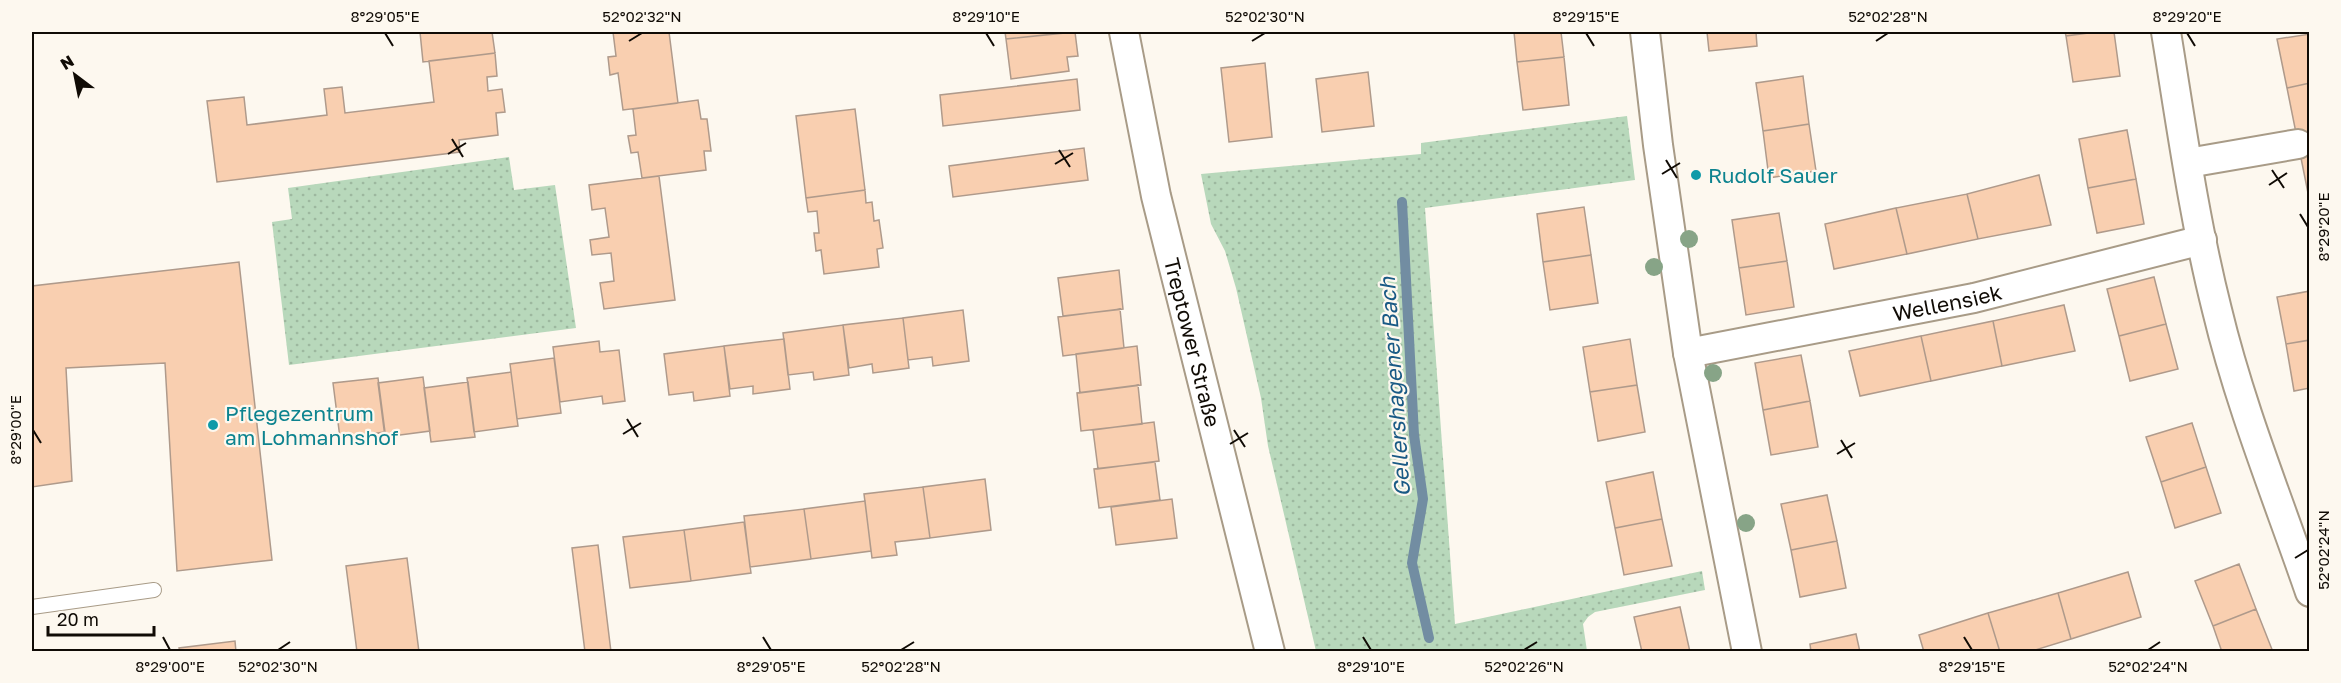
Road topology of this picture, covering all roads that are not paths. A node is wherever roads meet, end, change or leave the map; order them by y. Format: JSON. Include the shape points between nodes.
{"nodes":[{"id":1,"x":1124,"y":32,"type":"edge"},
{"id":2,"x":1645,"y":32,"type":"edge"},
{"id":3,"x":2166,"y":32,"type":"edge"},
{"id":4,"x":2298,"y":144,"type":"dead end"},
{"id":5,"x":2188,"y":164,"type":"junction"},
{"id":6,"x":2202,"y":240,"type":"junction"},
{"id":7,"x":1688,"y":353,"type":"junction"},
{"id":8,"x":2301,"y":540,"type":"edge"},
{"id":9,"x":154,"y":590,"type":"dead end"},
{"id":10,"x":2310,"y":592,"type":"edge"},
{"id":11,"x":32,"y":607,"type":"edge"},
{"id":12,"x":1270,"y":651,"type":"edge"},
{"id":13,"x":1747,"y":651,"type":"edge"}],
"edges":[{"from":1,"to":12,"type":"street","name":"Treptower Straße","via":[[1156,196]]},
{"from":2,"to":7,"type":"street"},
{"from":3,"to":5,"type":"street"},
{"from":4,"to":5,"type":"street"},
{"from":5,"to":6,"type":"street"},
{"from":6,"to":7,"type":"street","name":"Wellensiek","via":[[1974,298]]},
{"from":6,"to":8,"type":"street","via":[[2229,356]]},
{"from":7,"to":13,"type":"street"},
{"from":8,"to":10,"type":"street"},
{"from":9,"to":11,"type":"lane"}]}
